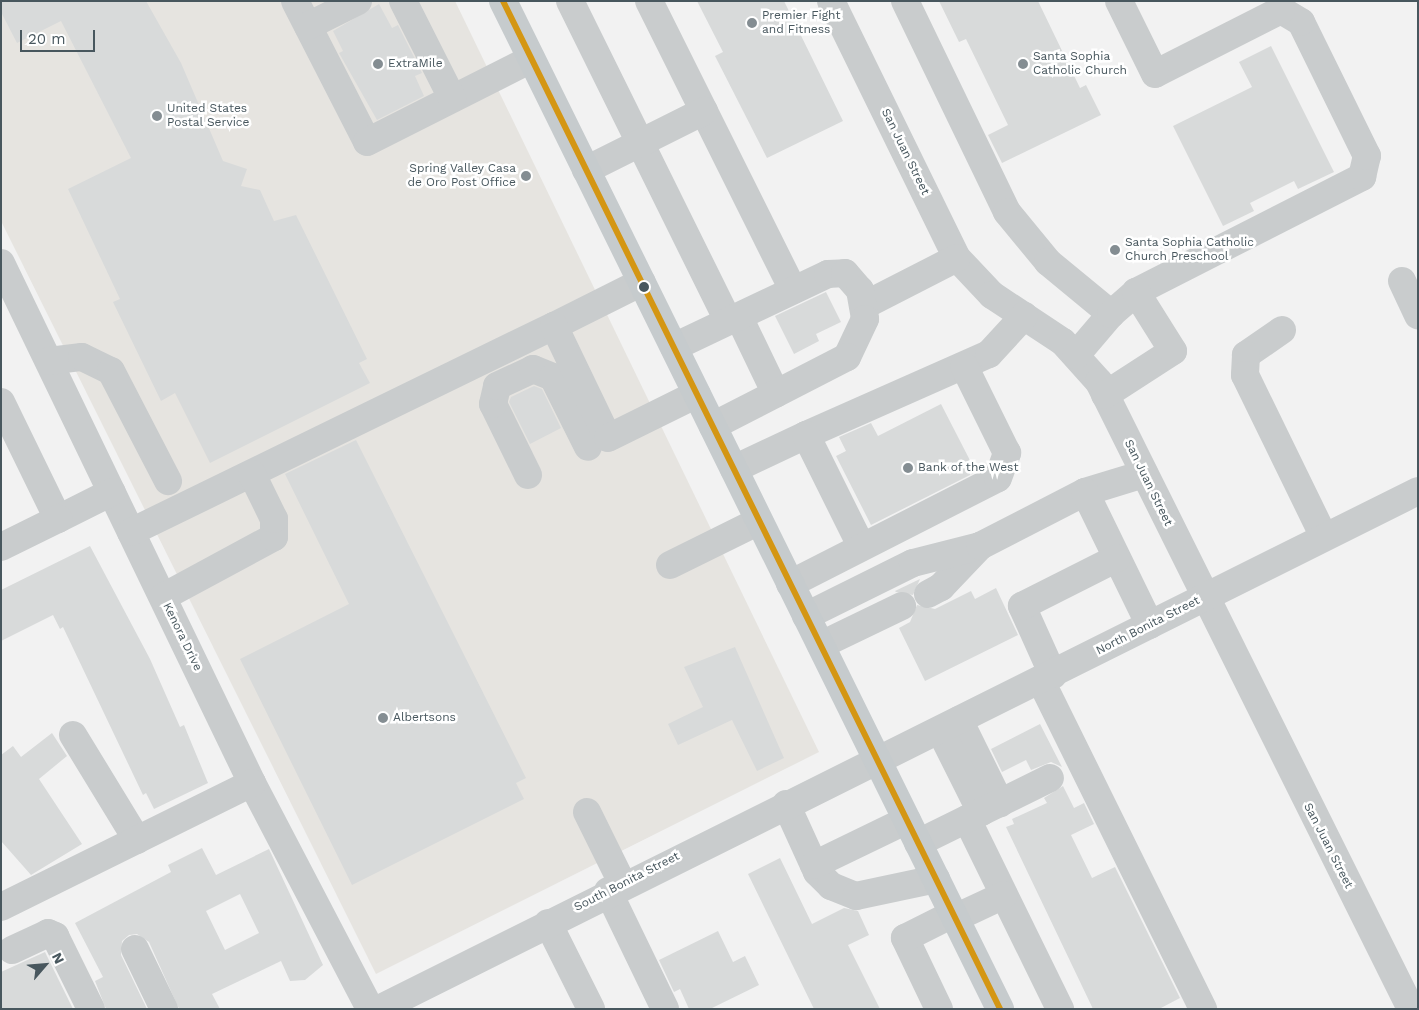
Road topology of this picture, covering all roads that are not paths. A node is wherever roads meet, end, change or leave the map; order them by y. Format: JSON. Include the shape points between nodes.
{"nodes":[{"id":1,"x":295,"y":1,"type":"edge"},
{"id":2,"x":358,"y":1,"type":"edge"},
{"id":3,"x":503,"y":1,"type":"edge"},
{"id":4,"x":570,"y":1,"type":"edge"},
{"id":5,"x":649,"y":1,"type":"edge"},
{"id":6,"x":831,"y":1,"type":"edge"},
{"id":7,"x":905,"y":1,"type":"edge"},
{"id":8,"x":1119,"y":1,"type":"edge"},
{"id":9,"x":408,"y":2,"type":"edge"},
{"id":10,"x":308,"y":26,"type":"junction"},
{"id":11,"x":531,"y":59,"type":"junction"},
{"id":12,"x":452,"y":98,"type":"junction"},
{"id":13,"x":704,"y":111,"type":"junction"},
{"id":14,"x":641,"y":142,"type":"junction"},
{"id":15,"x":586,"y":170,"type":"junction"},
{"id":16,"x":957,"y":258,"type":"junction"},
{"id":17,"x":1,"y":263,"type":"edge"},
{"id":18,"x":1402,"y":281,"type":"dead end"},
{"id":19,"x":642,"y":282,"type":"junction"},
{"id":20,"x":793,"y":290,"type":"junction"},
{"id":21,"x":1136,"y":292,"type":"junction"},
{"id":22,"x":865,"y":305,"type":"junction"},
{"id":23,"x":1111,"y":314,"type":"junction"},
{"id":24,"x":1418,"y":314,"type":"edge"},
{"id":25,"x":1024,"y":316,"type":"junction"},
{"id":26,"x":736,"y":320,"type":"junction"},
{"id":27,"x":554,"y":326,"type":"junction"},
{"id":28,"x":1282,"y":330,"type":"dead end"},
{"id":29,"x":674,"y":347,"type":"junction"},
{"id":30,"x":1076,"y":354,"type":"junction"},
{"id":31,"x":49,"y":361,"type":"junction"},
{"id":32,"x":835,"y":363,"type":"junction"},
{"id":33,"x":964,"y":366,"type":"junction"},
{"id":34,"x":697,"y":394,"type":"junction"},
{"id":35,"x":776,"y":394,"type":"junction"},
{"id":36,"x":1105,"y":395,"type":"junction"},
{"id":37,"x":1,"y":402,"type":"edge"},
{"id":38,"x":713,"y":426,"type":"junction"},
{"id":39,"x":806,"y":435,"type":"junction"},
{"id":40,"x":588,"y":447,"type":"dead end"},
{"id":41,"x":734,"y":469,"type":"junction"},
{"id":42,"x":252,"y":474,"type":"junction"},
{"id":43,"x":1144,"y":474,"type":"junction"},
{"id":44,"x":528,"y":475,"type":"dead end"},
{"id":45,"x":168,"y":481,"type":"dead end"},
{"id":46,"x":1418,"y":491,"type":"edge"},
{"id":47,"x":112,"y":492,"type":"junction"},
{"id":48,"x":1085,"y":492,"type":"junction"},
{"id":49,"x":58,"y":519,"type":"junction"},
{"id":50,"x":759,"y":520,"type":"junction"},
{"id":51,"x":131,"y":532,"type":"junction"},
{"id":52,"x":1324,"y":538,"type":"junction"},
{"id":53,"x":861,"y":546,"type":"junction"},
{"id":54,"x":980,"y":546,"type":"junction"},
{"id":55,"x":1,"y":547,"type":"edge"},
{"id":56,"x":1117,"y":558,"type":"junction"},
{"id":57,"x":670,"y":565,"type":"dead end"},
{"id":58,"x":790,"y":584,"type":"junction"},
{"id":59,"x":928,"y":594,"type":"dead end"},
{"id":60,"x":163,"y":597,"type":"junction"},
{"id":61,"x":1204,"y":598,"type":"junction"},
{"id":62,"x":902,"y":606,"type":"dead end"},
{"id":63,"x":806,"y":616,"type":"junction"},
{"id":64,"x":1150,"y":625,"type":"junction"},
{"id":65,"x":820,"y":645,"type":"junction"},
{"id":66,"x":1047,"y":678,"type":"junction"},
{"id":67,"x":949,"y":725,"type":"junction"},
{"id":68,"x":73,"y":735,"type":"dead end"},
{"id":69,"x":877,"y":759,"type":"junction"},
{"id":70,"x":1050,"y":778,"type":"dead end"},
{"id":71,"x":252,"y":783,"type":"junction"},
{"id":72,"x":786,"y":804,"type":"junction"},
{"id":73,"x":983,"y":811,"type":"junction"},
{"id":74,"x":587,"y":812,"type":"dead end"},
{"id":75,"x":912,"y":831,"type":"junction"},
{"id":76,"x":137,"y":840,"type":"junction"},
{"id":77,"x":814,"y":865,"type":"junction"},
{"id":78,"x":936,"y":879,"type":"junction"},
{"id":79,"x":615,"y":888,"type":"junction"},
{"id":80,"x":1004,"y":895,"type":"junction"},
{"id":81,"x":1,"y":907,"type":"edge"},
{"id":82,"x":954,"y":916,"type":"junction"},
{"id":83,"x":548,"y":923,"type":"junction"},
{"id":84,"x":135,"y":949,"type":"dead end"},
{"id":85,"x":12,"y":950,"type":"dead end"},
{"id":86,"x":1200,"y":1008,"type":"edge"},
{"id":87,"x":91,"y":1009,"type":"edge"},
{"id":88,"x":164,"y":1009,"type":"edge"},
{"id":89,"x":370,"y":1009,"type":"edge"},
{"id":90,"x":379,"y":1009,"type":"edge"},
{"id":91,"x":591,"y":1009,"type":"edge"},
{"id":92,"x":665,"y":1009,"type":"edge"},
{"id":93,"x":939,"y":1009,"type":"edge"},
{"id":94,"x":1000,"y":1009,"type":"edge"},
{"id":95,"x":1060,"y":1009,"type":"edge"},
{"id":96,"x":1412,"y":1009,"type":"edge"}],
"edges":[{"from":1,"to":10,"type":"street"},
{"from":2,"to":10,"type":"street"},
{"from":3,"to":11,"type":"main road"},
{"from":4,"to":14,"type":"street"},
{"from":5,"to":13,"type":"street"},
{"from":6,"to":16,"type":"street","name":"San Juan Street"},
{"from":7,"to":23,"type":"street","via":[[1006,212],[1048,262]]},
{"from":8,"to":21,"type":"street","via":[[1155,74],[1281,10],[1301,22],[1367,156],[1362,178]]},
{"from":9,"to":12,"type":"street"},
{"from":10,"to":12,"type":"street","via":[[367,142]]},
{"from":11,"to":12,"type":"street"},
{"from":11,"to":15,"type":"main road"},
{"from":13,"to":14,"type":"street"},
{"from":13,"to":20,"type":"street"},
{"from":14,"to":15,"type":"street"},
{"from":14,"to":26,"type":"street"},
{"from":15,"to":19,"type":"main road"},
{"from":16,"to":22,"type":"street"},
{"from":16,"to":25,"type":"street","name":"San Juan Street","via":[[992,295]]},
{"from":17,"to":31,"type":"street","name":"Kenora Drive"},
{"from":18,"to":24,"type":"street"},
{"from":19,"to":27,"type":"street"},
{"from":19,"to":29,"type":"main road"},
{"from":20,"to":22,"type":"street","via":[[828,274],[845,273]]},
{"from":20,"to":26,"type":"street"},
{"from":21,"to":23,"type":"street"},
{"from":21,"to":36,"type":"street","via":[[1173,351]]},
{"from":22,"to":32,"type":"street","via":[[860,337],[847,357]]},
{"from":23,"to":30,"type":"street"},
{"from":25,"to":30,"type":"street","name":"San Juan Street"},
{"from":25,"to":33,"type":"street","via":[[989,354]]},
{"from":26,"to":29,"type":"street"},
{"from":26,"to":32,"type":"street","via":[[826,282],[839,284],[849,299],[852,320]]},
{"from":26,"to":35,"type":"street"},
{"from":27,"to":34,"type":"street","via":[[608,438]]},
{"from":27,"to":42,"type":"street"},
{"from":28,"to":52,"type":"street","via":[[1246,355],[1245,375]]},
{"from":29,"to":34,"type":"main road"},
{"from":30,"to":36,"type":"street","name":"San Juan Street"},
{"from":31,"to":45,"type":"street","via":[[82,357],[111,371]]},
{"from":31,"to":47,"type":"street","name":"Kenora Drive"},
{"from":32,"to":35,"type":"street"},
{"from":33,"to":39,"type":"street"},
{"from":33,"to":53,"type":"street","via":[[1007,453],[998,478]]},
{"from":34,"to":38,"type":"main road"},
{"from":35,"to":38,"type":"street"},
{"from":36,"to":43,"type":"street","name":"San Juan Street"},
{"from":37,"to":49,"type":"street"},
{"from":38,"to":41,"type":"main road"},
{"from":39,"to":41,"type":"street"},
{"from":39,"to":53,"type":"street"},
{"from":40,"to":44,"type":"street","via":[[553,377],[533,370],[503,383],[497,386],[493,404]]},
{"from":41,"to":50,"type":"main road"},
{"from":42,"to":51,"type":"street"},
{"from":42,"to":60,"type":"street","via":[[274,519],[274,538]]},
{"from":43,"to":48,"type":"street"},
{"from":43,"to":61,"type":"street","name":"San Juan Street"},
{"from":46,"to":52,"type":"street","name":"North Bonita Street"},
{"from":47,"to":49,"type":"street"},
{"from":47,"to":51,"type":"street","name":"Kenora Drive"},
{"from":48,"to":54,"type":"street"},
{"from":48,"to":56,"type":"street"},
{"from":49,"to":55,"type":"street"},
{"from":50,"to":57,"type":"street"},
{"from":50,"to":58,"type":"main road"},
{"from":51,"to":60,"type":"street","name":"Kenora Drive"},
{"from":52,"to":61,"type":"street","name":"North Bonita Street"},
{"from":53,"to":58,"type":"street"},
{"from":54,"to":59,"type":"street","via":[[941,587]]},
{"from":54,"to":63,"type":"street","via":[[913,563]]},
{"from":56,"to":64,"type":"street"},
{"from":56,"to":66,"type":"street","via":[[1022,606]]},
{"from":58,"to":63,"type":"main road"},
{"from":60,"to":71,"type":"street","name":"Kenora Drive"},
{"from":61,"to":64,"type":"street","name":"North Bonita Street"},
{"from":61,"to":96,"type":"street","name":"San Juan Street"},
{"from":62,"to":65,"type":"street"},
{"from":63,"to":65,"type":"main road"},
{"from":64,"to":66,"type":"street","name":"North Bonita Street"},
{"from":65,"to":69,"type":"main road"},
{"from":66,"to":67,"type":"street","name":"North Bonita Street"},
{"from":66,"to":86,"type":"street"},
{"from":67,"to":69,"type":"street","name":"North Bonita Street"},
{"from":67,"to":73,"type":"street"},
{"from":68,"to":76,"type":"street"},
{"from":69,"to":72,"type":"street","name":"South Bonita Street"},
{"from":69,"to":75,"type":"main road"},
{"from":70,"to":73,"type":"street"},
{"from":71,"to":76,"type":"street"},
{"from":71,"to":89,"type":"street","name":"Kenora Drive"},
{"from":72,"to":77,"type":"street"},
{"from":72,"to":79,"type":"street","name":"South Bonita Street"},
{"from":73,"to":75,"type":"street"},
{"from":73,"to":80,"type":"street"},
{"from":74,"to":79,"type":"street"},
{"from":75,"to":77,"type":"street"},
{"from":75,"to":78,"type":"main road"},
{"from":76,"to":81,"type":"street"},
{"from":77,"to":78,"type":"street","via":[[830,886],[856,896]]},
{"from":78,"to":82,"type":"main road"},
{"from":79,"to":83,"type":"street","name":"South Bonita Street"},
{"from":79,"to":92,"type":"street"},
{"from":80,"to":82,"type":"street"},
{"from":80,"to":95,"type":"street"},
{"from":82,"to":93,"type":"street","via":[[905,938]]},
{"from":82,"to":94,"type":"main road"},
{"from":83,"to":90,"type":"street","name":"South Bonita Street"},
{"from":83,"to":91,"type":"street"},
{"from":84,"to":88,"type":"street"},
{"from":85,"to":87,"type":"street","via":[[48,933],[55,936]]}]}
